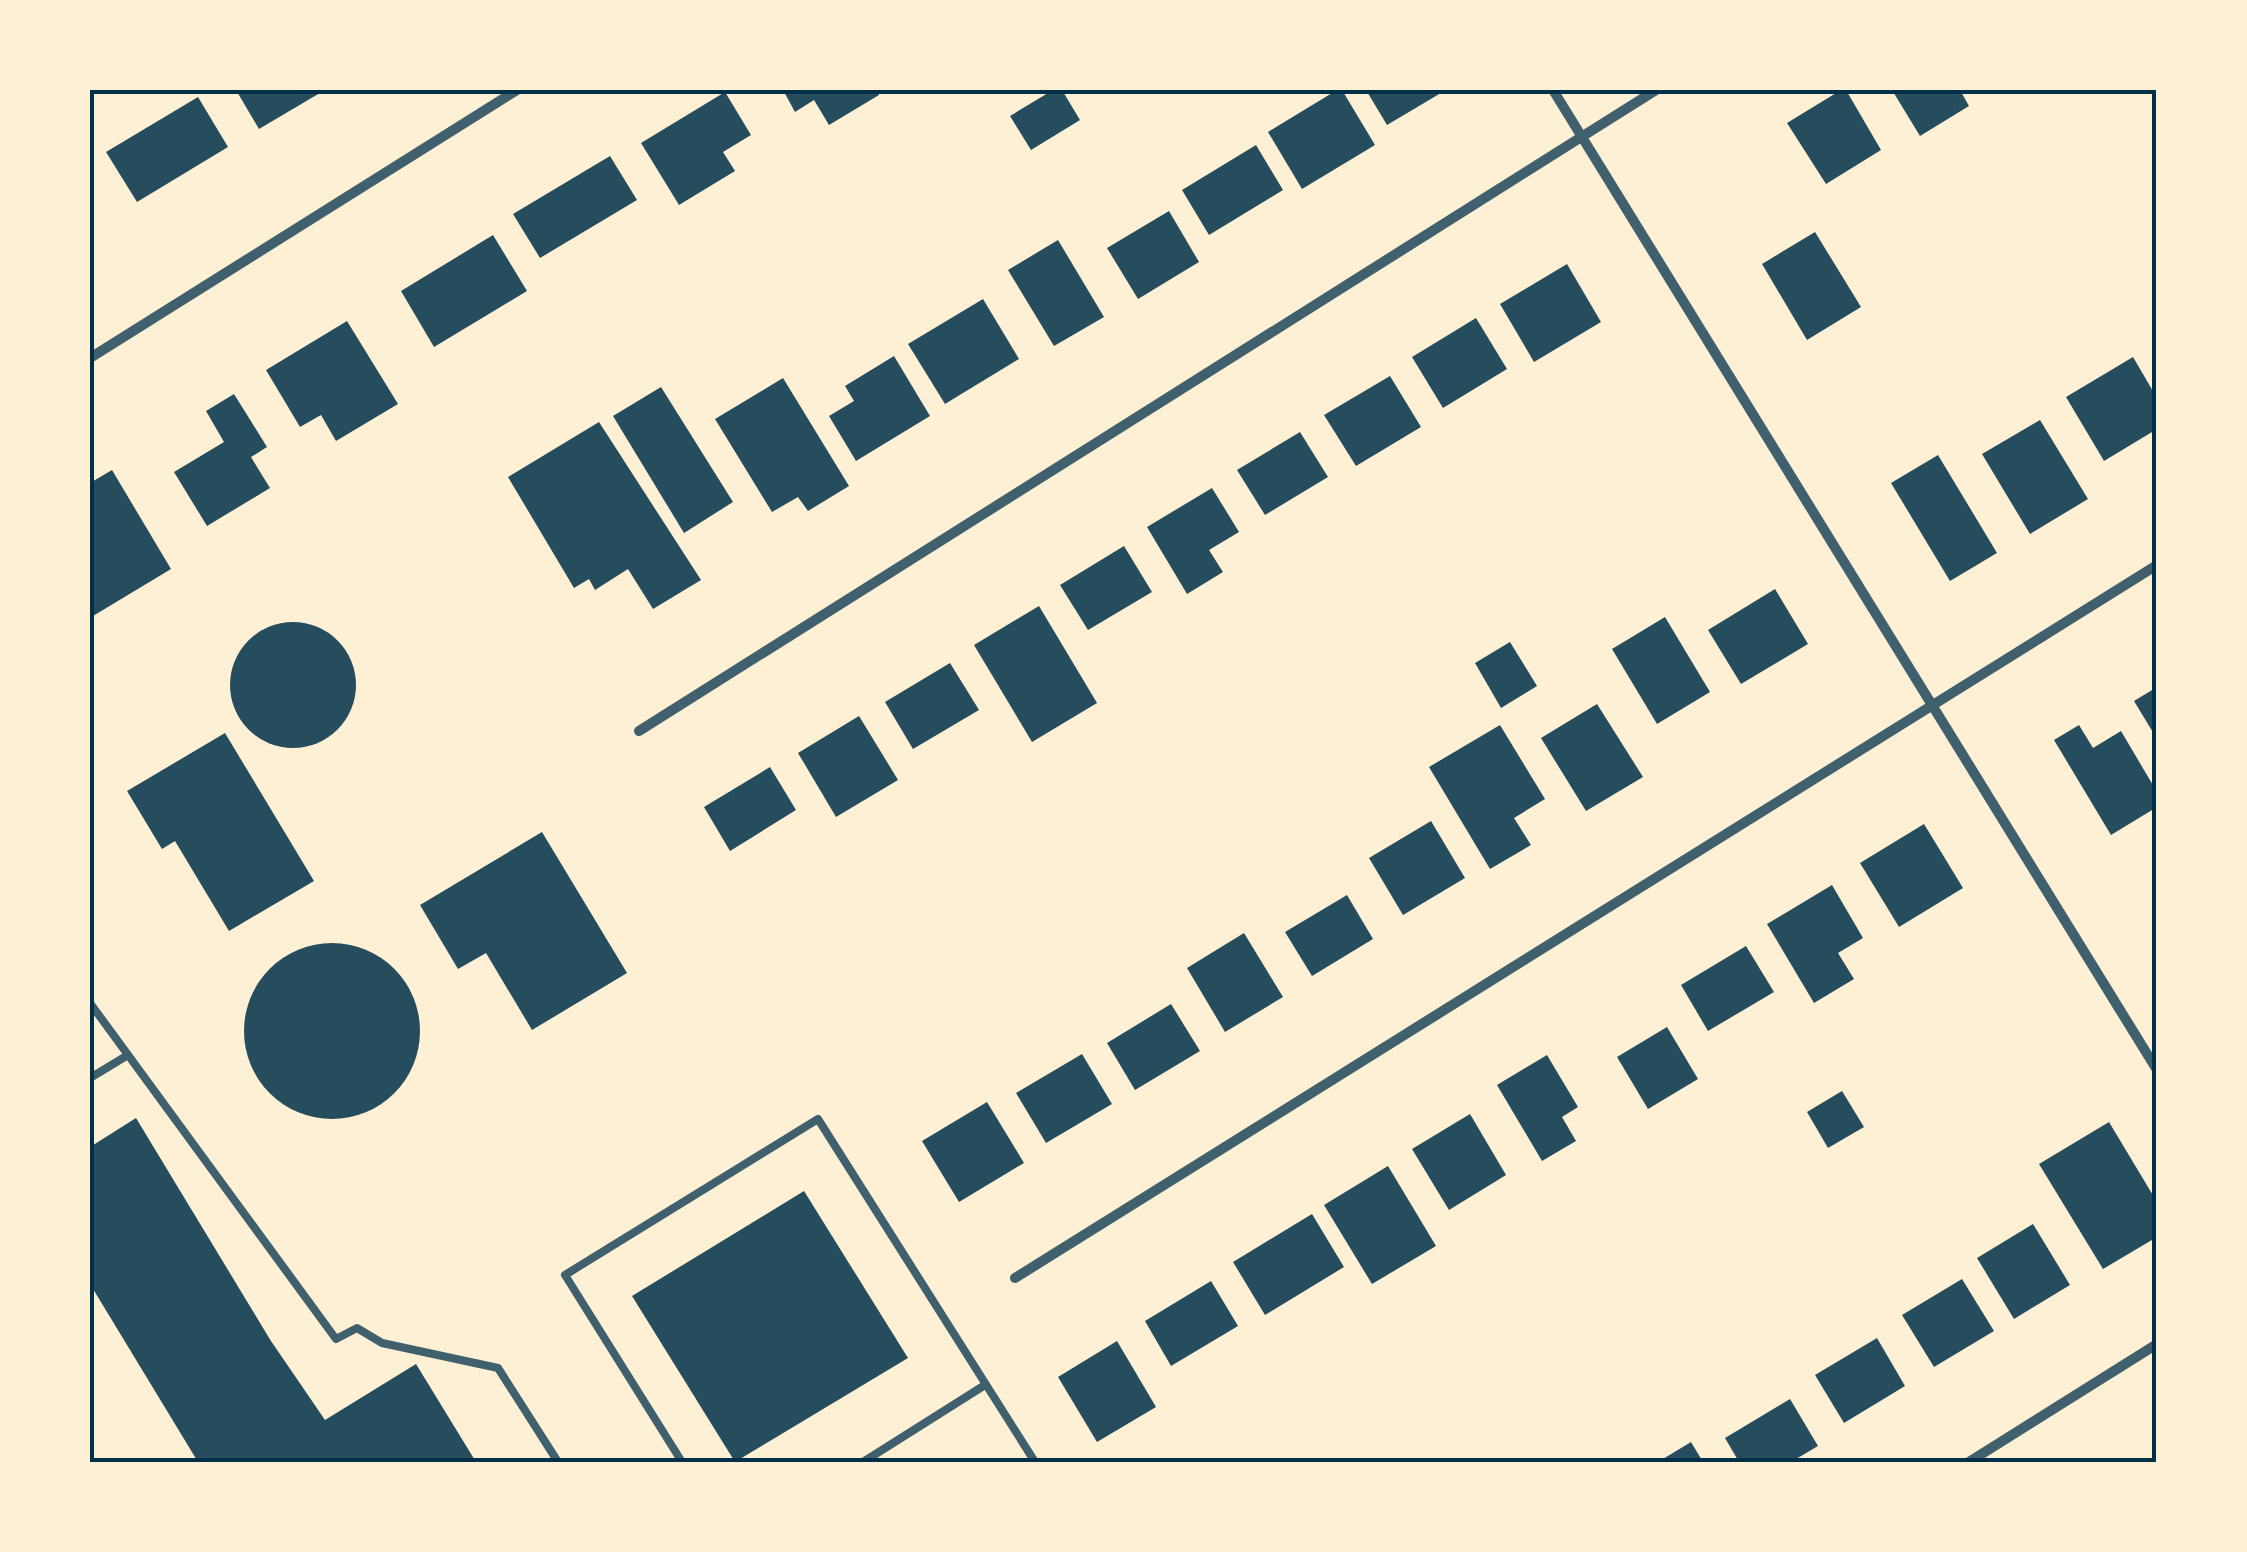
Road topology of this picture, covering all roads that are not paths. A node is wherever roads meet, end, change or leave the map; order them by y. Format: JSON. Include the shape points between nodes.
{"nodes":[{"id":1,"x":517,"y":90,"type":"edge"},
{"id":2,"x":1554,"y":90,"type":"edge"},
{"id":3,"x":1656,"y":90,"type":"edge"},
{"id":4,"x":1582,"y":136,"type":"junction"},
{"id":5,"x":90,"y":358,"type":"edge"},
{"id":6,"x":2157,"y":565,"type":"edge"},
{"id":7,"x":1932,"y":705,"type":"junction"},
{"id":8,"x":640,"y":730,"type":"dead end"},
{"id":9,"x":90,"y":1003,"type":"edge"},
{"id":10,"x":128,"y":1055,"type":"junction"},
{"id":11,"x":2157,"y":1070,"type":"edge"},
{"id":12,"x":90,"y":1078,"type":"edge"},
{"id":13,"x":1015,"y":1278,"type":"dead end"},
{"id":14,"x":2157,"y":1344,"type":"edge"},
{"id":15,"x":985,"y":1385,"type":"junction"},
{"id":16,"x":558,"y":1462,"type":"edge"},
{"id":17,"x":682,"y":1462,"type":"edge"},
{"id":18,"x":863,"y":1462,"type":"edge"},
{"id":19,"x":1035,"y":1462,"type":"edge"},
{"id":20,"x":1968,"y":1462,"type":"edge"}],
"edges":[{"from":1,"to":5,"type":"street"},
{"from":2,"to":4,"type":"street"},
{"from":3,"to":4,"type":"street"},
{"from":4,"to":7,"type":"street"},
{"from":4,"to":8,"type":"street"},
{"from":6,"to":7,"type":"street"},
{"from":7,"to":11,"type":"street"},
{"from":7,"to":13,"type":"street"},
{"from":9,"to":10,"type":"lane"},
{"from":10,"to":12,"type":"lane"},
{"from":10,"to":16,"type":"lane","via":[[336,1339],[357,1328],[382,1344],[498,1368]]},
{"from":14,"to":20,"type":"street"},
{"from":15,"to":17,"type":"lane","via":[[818,1119],[565,1275]]},
{"from":15,"to":18,"type":"lane"},
{"from":15,"to":19,"type":"lane"}]}
